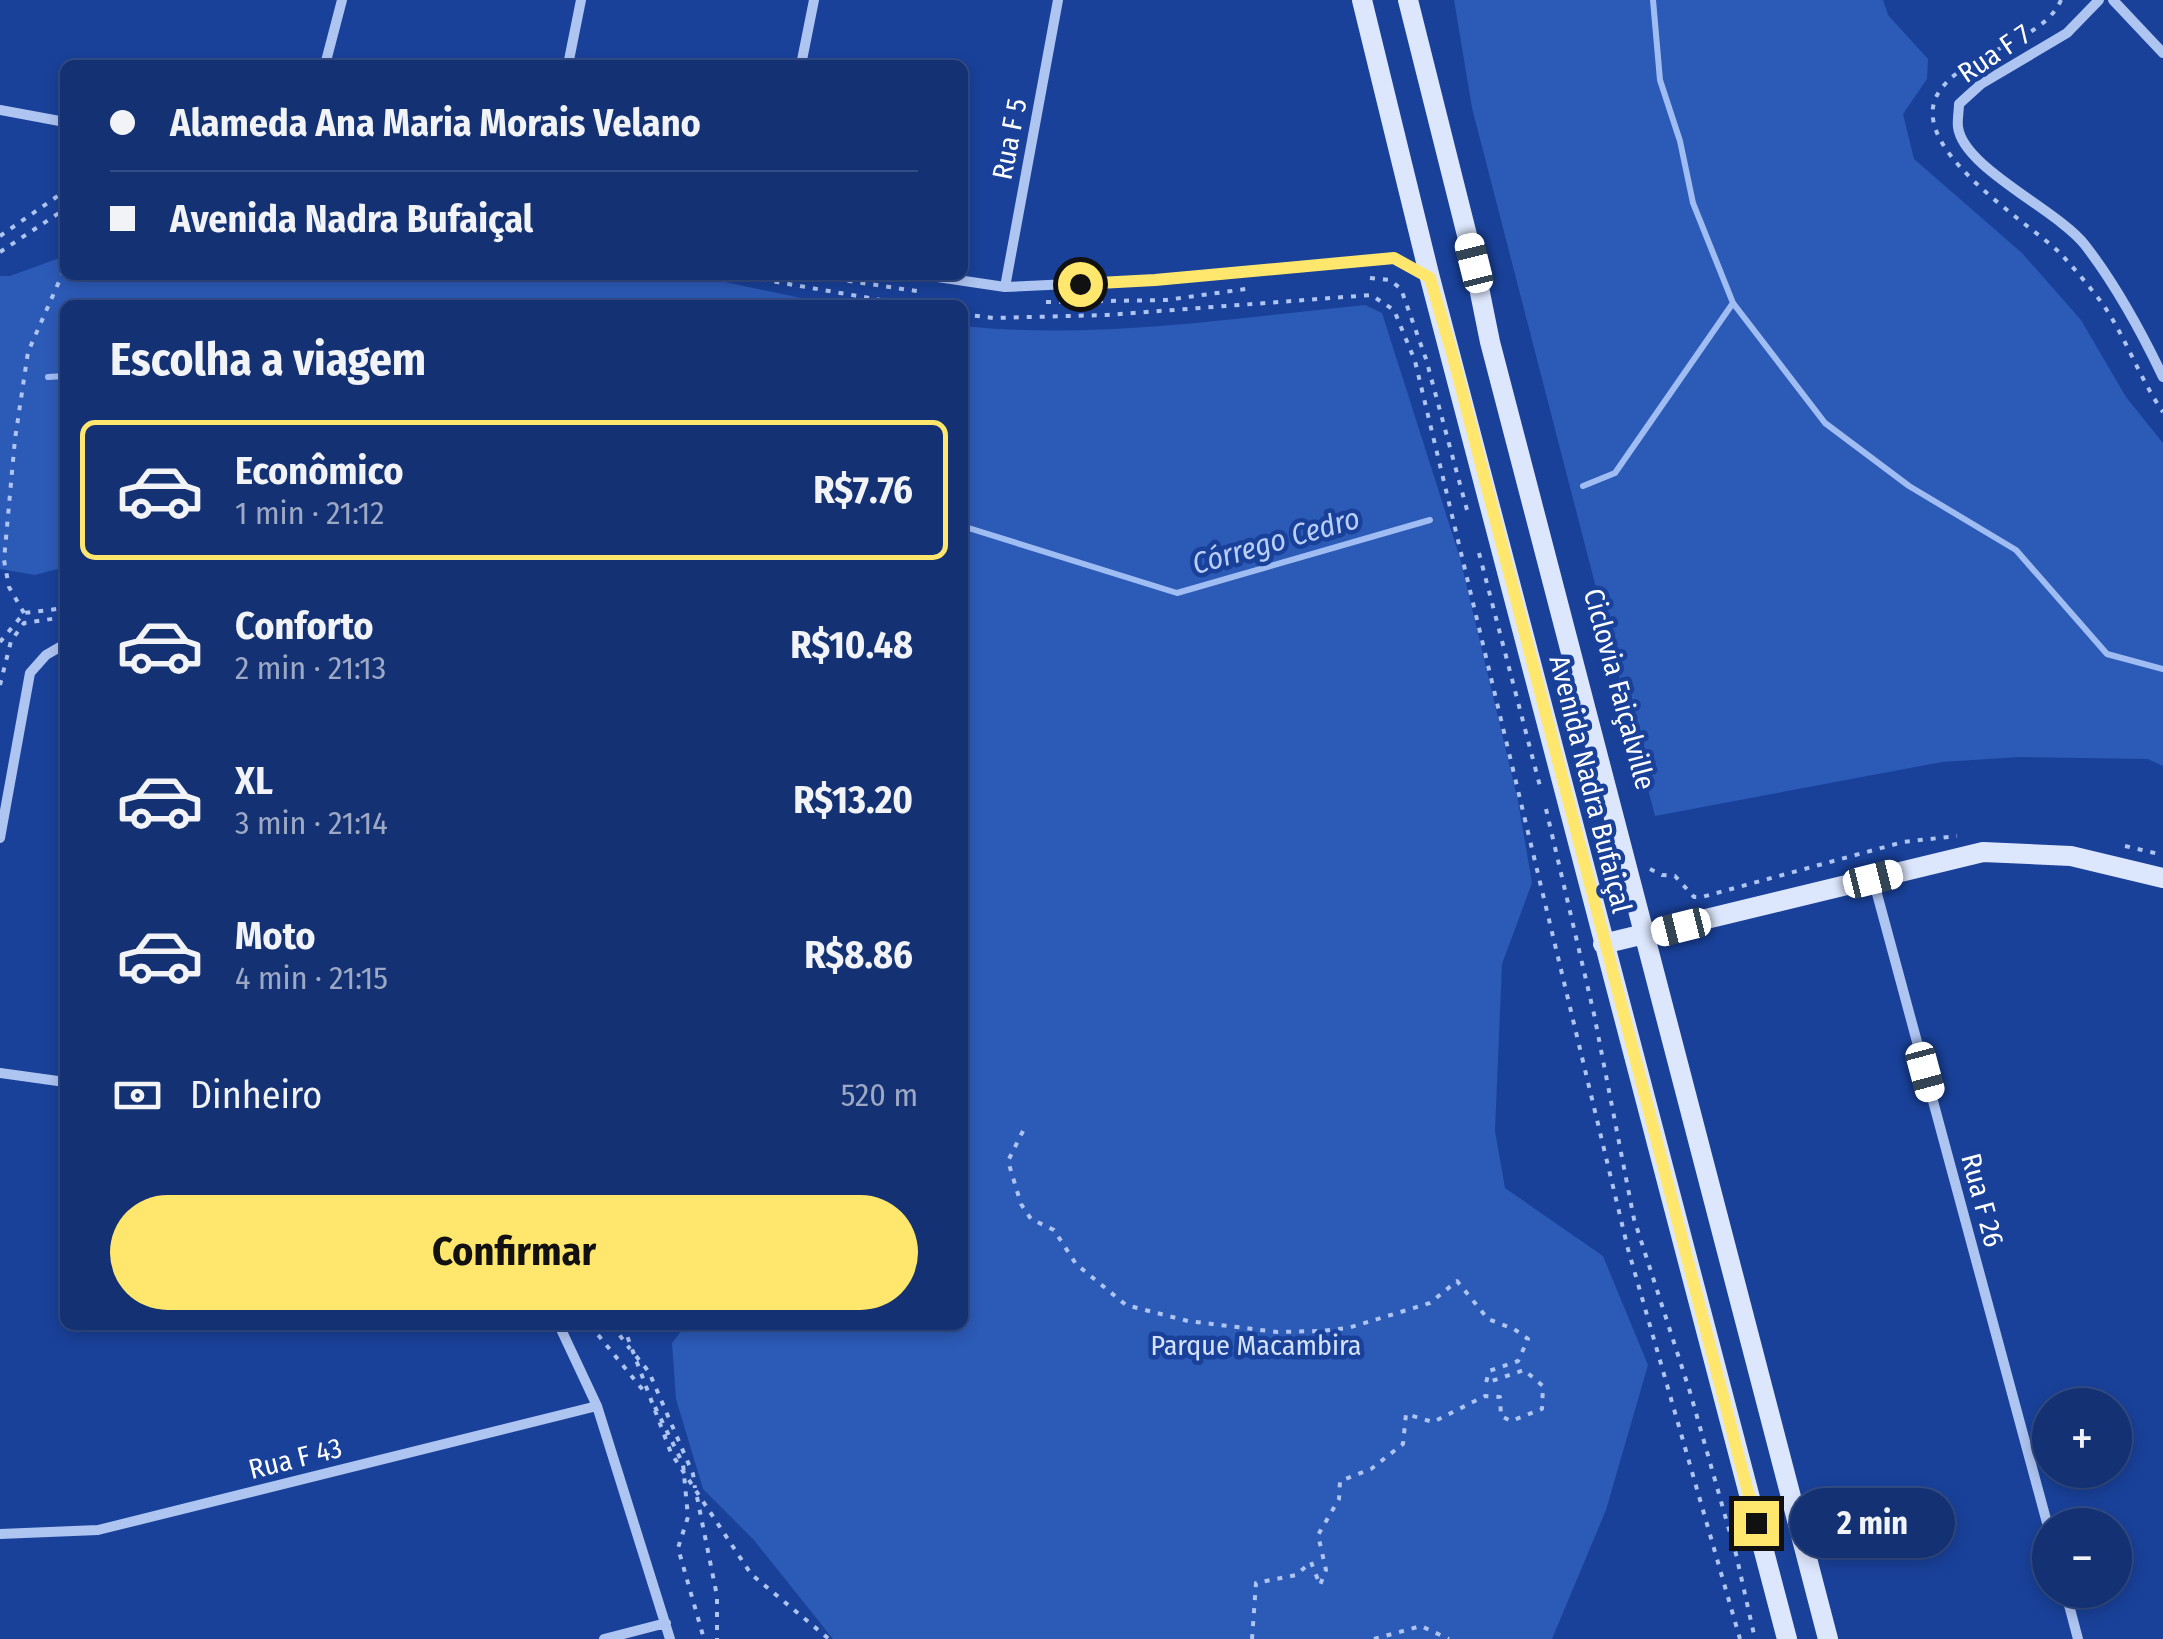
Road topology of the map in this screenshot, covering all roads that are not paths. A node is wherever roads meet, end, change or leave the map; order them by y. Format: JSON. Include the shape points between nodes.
{"nodes":[{"id":1,"x":342,"y":0,"type":"edge"},
{"id":2,"x":581,"y":0,"type":"edge"},
{"id":3,"x":814,"y":0,"type":"edge"},
{"id":4,"x":1058,"y":0,"type":"edge"},
{"id":5,"x":1362,"y":0,"type":"edge"},
{"id":6,"x":1408,"y":0,"type":"edge"},
{"id":7,"x":2098,"y":0,"type":"edge"},
{"id":8,"x":2113,"y":0,"type":"edge"},
{"id":9,"x":2163,"y":54,"type":"edge"},
{"id":10,"x":326,"y":60,"type":"edge"},
{"id":11,"x":569,"y":60,"type":"edge"},
{"id":12,"x":802,"y":60,"type":"edge"},
{"id":13,"x":0,"y":110,"type":"edge"},
{"id":14,"x":60,"y":121,"type":"edge"},
{"id":15,"x":1430,"y":278,"type":"junction"},
{"id":16,"x":958,"y":280,"type":"edge"},
{"id":17,"x":1005,"y":287,"type":"junction"},
{"id":18,"x":2163,"y":377,"type":"edge"},
{"id":19,"x":60,"y":647,"type":"edge"},
{"id":20,"x":0,"y":838,"type":"edge"},
{"id":21,"x":2163,"y":878,"type":"edge"},
{"id":22,"x":1873,"y":879,"type":"junction"},
{"id":23,"x":1643,"y":936,"type":"junction"},
{"id":24,"x":1603,"y":944,"type":"junction"},
{"id":25,"x":0,"y":1072,"type":"edge"},
{"id":26,"x":60,"y":1081,"type":"edge"},
{"id":27,"x":561,"y":1330,"type":"edge"},
{"id":28,"x":597,"y":1406,"type":"junction"},
{"id":29,"x":2043,"y":1508,"type":"edge"},
{"id":30,"x":0,"y":1534,"type":"edge"},
{"id":31,"x":2070,"y":1608,"type":"edge"},
{"id":32,"x":666,"y":1623,"type":"junction"},
{"id":33,"x":604,"y":1639,"type":"edge"},
{"id":34,"x":670,"y":1639,"type":"edge"},
{"id":35,"x":1787,"y":1639,"type":"edge"},
{"id":36,"x":1828,"y":1639,"type":"edge"},
{"id":37,"x":2078,"y":1639,"type":"edge"}],
"edges":[{"from":1,"to":10,"type":"street"},
{"from":2,"to":11,"type":"street"},
{"from":3,"to":12,"type":"street"},
{"from":4,"to":17,"type":"street","name":"Rua F 5"},
{"from":5,"to":15,"type":"main road","name":"Avenida Nadra Bufaiçal"},
{"from":6,"to":23,"type":"main road","name":"Avenida Nadra Bufaiçal"},
{"from":7,"to":18,"type":"street","name":"Rua F 7","via":[[2067,33],[1980,84],[1960,104],[1958,129],[1990,170],[2083,242]]},
{"from":8,"to":9,"type":"street"},
{"from":13,"to":14,"type":"street"},
{"from":15,"to":17,"type":"street","via":[[1394,258]]},
{"from":15,"to":24,"type":"main road","name":"Avenida Nadra Bufaiçal"},
{"from":16,"to":17,"type":"street"},
{"from":19,"to":20,"type":"street","via":[[30,674]]},
{"from":21,"to":22,"type":"main road","via":[[2071,856],[1983,852]]},
{"from":22,"to":23,"type":"main road"},
{"from":22,"to":29,"type":"street","name":"Rua F 26"},
{"from":23,"to":24,"type":"main road"},
{"from":23,"to":36,"type":"main road","name":"Avenida Nadra Bufaiçal"},
{"from":24,"to":35,"type":"main road","name":"Avenida Nadra Bufaiçal"},
{"from":25,"to":26,"type":"street"},
{"from":27,"to":28,"type":"street"},
{"from":28,"to":30,"type":"street","name":"Rua F 43","via":[[98,1530]]},
{"from":28,"to":32,"type":"street"},
{"from":31,"to":37,"type":"street"},
{"from":32,"to":33,"type":"street"},
{"from":32,"to":34,"type":"street"}]}
